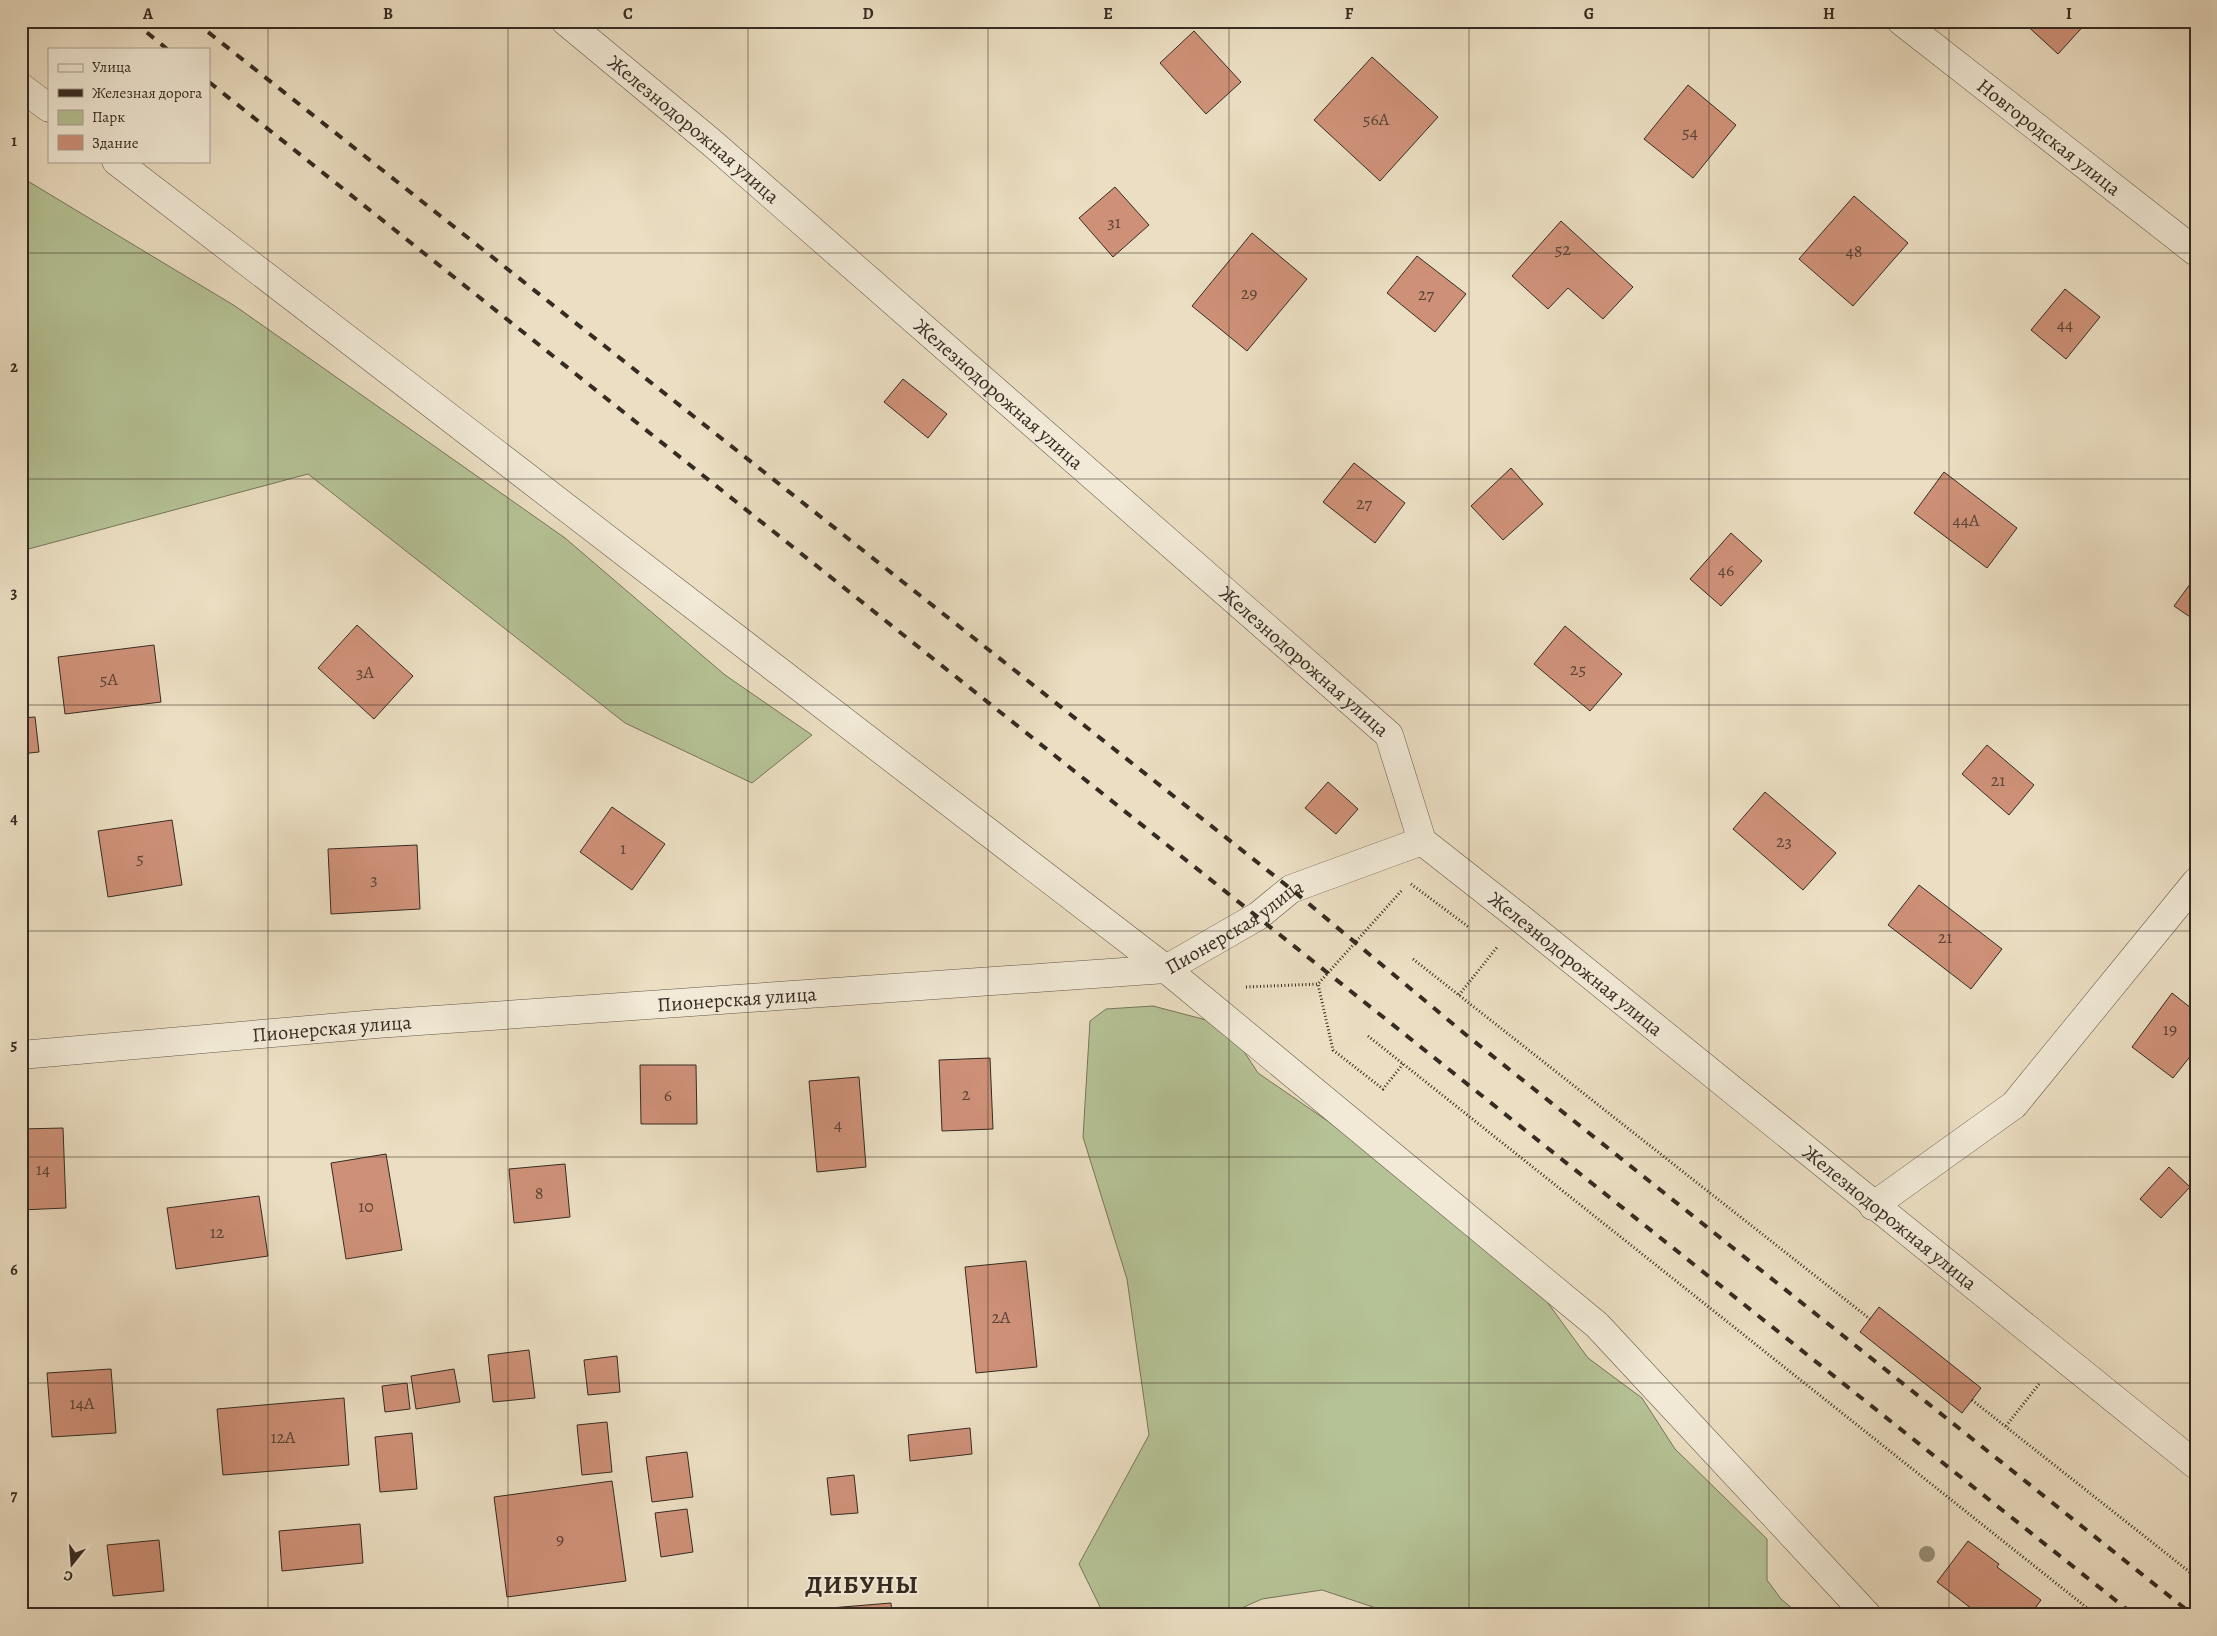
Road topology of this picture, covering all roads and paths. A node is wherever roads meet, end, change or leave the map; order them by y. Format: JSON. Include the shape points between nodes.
{"nodes":[{"id":1,"x":564,"y":21,"type":"edge"},
{"id":2,"x":1901,"y":21,"type":"edge"},
{"id":3,"x":21,"y":87,"type":"edge"},
{"id":4,"x":48,"y":107,"type":"edge"},
{"id":5,"x":117,"y":162,"type":"edge"},
{"id":6,"x":2196,"y":252,"type":"edge"},
{"id":7,"x":1422,"y":841,"type":"junction"},
{"id":8,"x":2196,"y":882,"type":"edge"},
{"id":9,"x":1472,"y":930,"type":"dead end"},
{"id":10,"x":1488,"y":942,"type":"dead end"},
{"id":11,"x":1413,"y":959,"type":"dead end"},
{"id":12,"x":1166,"y":969,"type":"junction"},
{"id":13,"x":1318,"y":984,"type":"junction"},
{"id":14,"x":1198,"y":995,"type":"junction"},
{"id":15,"x":1459,"y":995,"type":"junction"},
{"id":16,"x":1368,"y":1036,"type":"dead end"},
{"id":17,"x":21,"y":1055,"type":"edge"},
{"id":18,"x":1402,"y":1064,"type":"junction"},
{"id":19,"x":1873,"y":1206,"type":"junction"},
{"id":20,"x":1870,"y":1319,"type":"dead end"},
{"id":21,"x":2040,"y":1383,"type":"dead end"},
{"id":22,"x":1972,"y":1400,"type":"dead end"},
{"id":23,"x":2006,"y":1426,"type":"junction"},
{"id":24,"x":2196,"y":1465,"type":"edge"},
{"id":25,"x":2196,"y":1576,"type":"edge"},
{"id":26,"x":1867,"y":1615,"type":"edge"},
{"id":27,"x":2096,"y":1615,"type":"edge"}],
"edges":[{"from":1,"to":7,"type":"street","name":"Железнодорожная улица","via":[[711,142],[1389,735]]},
{"from":2,"to":6,"type":"street","name":"Новгородская улица"},
{"from":3,"to":4,"type":"street"},
{"from":5,"to":12,"type":"street"},
{"from":7,"to":12,"type":"street","name":"Пионерская улица","via":[[1291,889],[1258,916]]},
{"from":7,"to":19,"type":"street","name":"Железнодорожная улица"},
{"from":8,"to":19,"type":"street","via":[[2014,1105]]},
{"from":9,"to":13,"type":"path","via":[[1409,882]]},
{"from":10,"to":15,"type":"path","via":[[1496,948]]},
{"from":11,"to":15,"type":"path"},
{"from":12,"to":14,"type":"street"},
{"from":12,"to":17,"type":"street","name":"Пионерская улица","via":[[396,1022]]},
{"from":13,"to":14,"type":"path","via":[[1228,988]]},
{"from":13,"to":18,"type":"path","via":[[1333,1050],[1384,1089]]},
{"from":14,"to":26,"type":"street","via":[[1598,1325]]},
{"from":15,"to":20,"type":"path"},
{"from":16,"to":18,"type":"path"},
{"from":18,"to":27,"type":"path"},
{"from":19,"to":24,"type":"street","name":"Железнодорожная улица"},
{"from":21,"to":23,"type":"path"},
{"from":22,"to":23,"type":"path"},
{"from":23,"to":25,"type":"path"}]}
